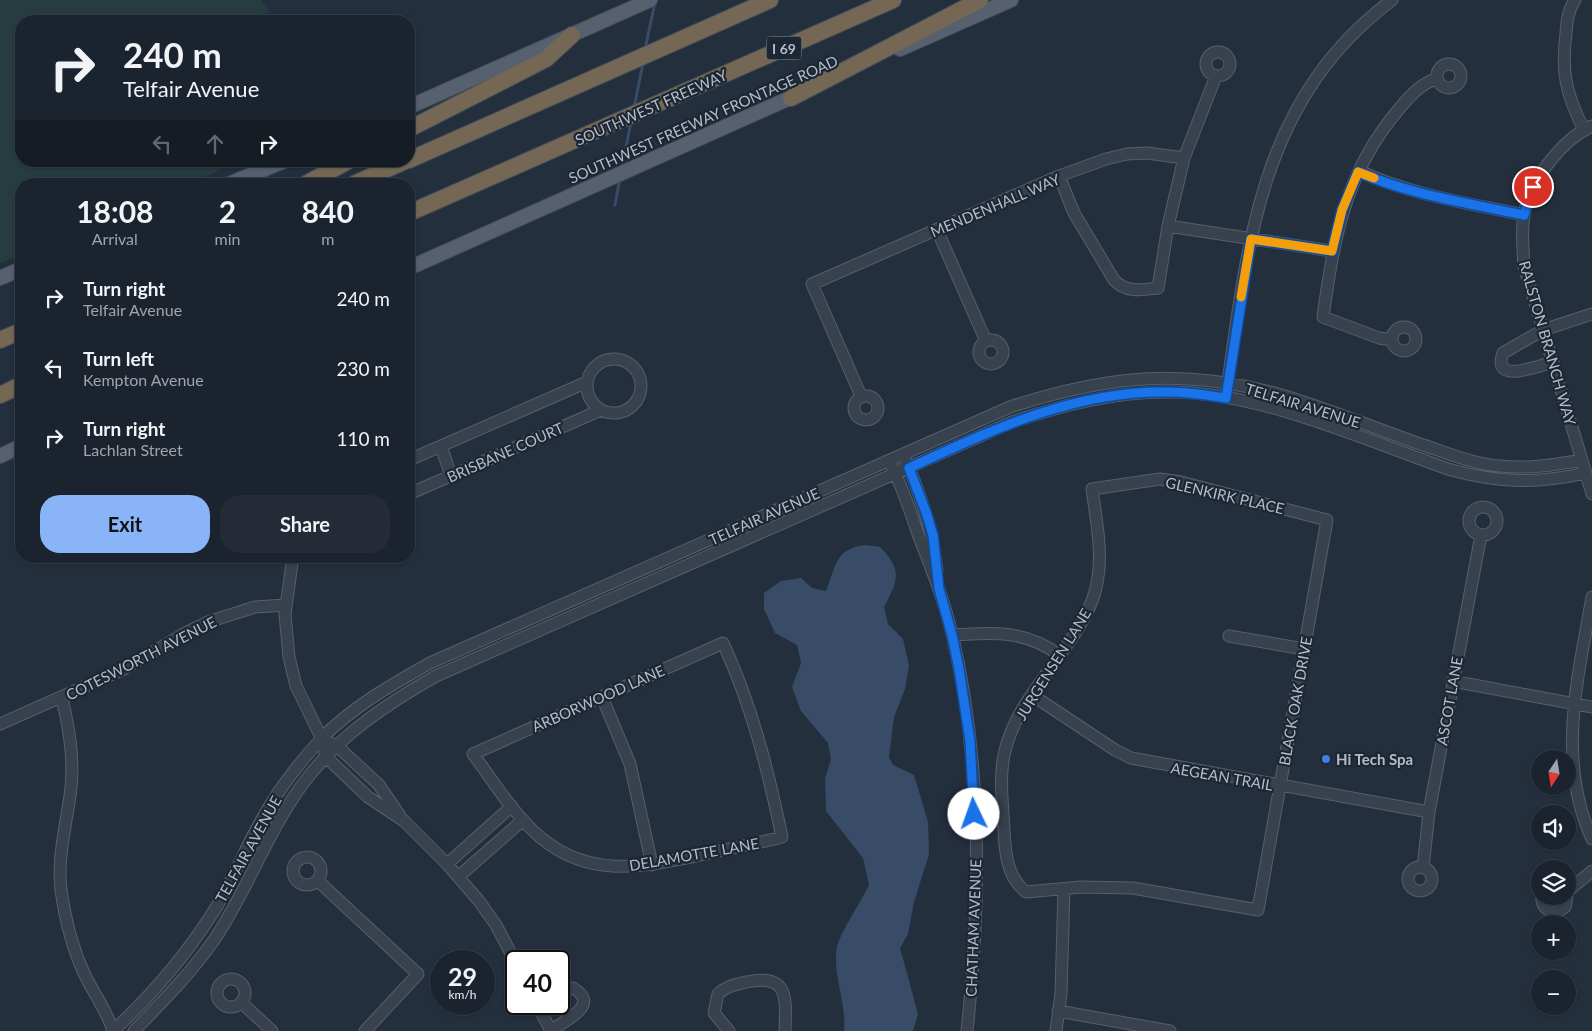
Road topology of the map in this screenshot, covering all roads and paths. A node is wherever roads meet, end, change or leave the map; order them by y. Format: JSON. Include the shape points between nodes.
{"nodes":[{"id":1,"x":650,"y":0,"type":"edge"},
{"id":2,"x":770,"y":0,"type":"edge"},
{"id":3,"x":893,"y":0,"type":"edge"},
{"id":4,"x":980,"y":0,"type":"edge"},
{"id":5,"x":1011,"y":0,"type":"edge"},
{"id":6,"x":1392,"y":0,"type":"edge"},
{"id":7,"x":1575,"y":0,"type":"edge"},
{"id":8,"x":572,"y":34,"type":"junction"},
{"id":9,"x":1216,"y":76,"type":"dead end"},
{"id":10,"x":1436,"y":79,"type":"dead end"},
{"id":11,"x":791,"y":98,"type":"junction"},
{"id":12,"x":415,"y":104,"type":"edge"},
{"id":13,"x":415,"y":126,"type":"edge"},
{"id":14,"x":1588,"y":128,"type":"edge"},
{"id":15,"x":415,"y":157,"type":"edge"},
{"id":16,"x":1184,"y":158,"type":"junction"},
{"id":17,"x":270,"y":167,"type":"edge"},
{"id":18,"x":337,"y":167,"type":"edge"},
{"id":19,"x":392,"y":167,"type":"edge"},
{"id":20,"x":1358,"y":172,"type":"junction"},
{"id":21,"x":1059,"y":176,"type":"junction"},
{"id":22,"x":243,"y":178,"type":"edge"},
{"id":23,"x":317,"y":178,"type":"edge"},
{"id":24,"x":367,"y":178,"type":"edge"},
{"id":25,"x":415,"y":210,"type":"edge"},
{"id":26,"x":1524,"y":215,"type":"junction"},
{"id":27,"x":1168,"y":226,"type":"junction"},
{"id":28,"x":937,"y":230,"type":"junction"},
{"id":29,"x":1251,"y":239,"type":"junction"},
{"id":30,"x":1332,"y":251,"type":"junction"},
{"id":31,"x":415,"y":265,"type":"edge"},
{"id":32,"x":15,"y":272,"type":"edge"},
{"id":33,"x":0,"y":278,"type":"edge"},
{"id":34,"x":1592,"y":314,"type":"edge"},
{"id":35,"x":1543,"y":330,"type":"junction"},
{"id":36,"x":15,"y":334,"type":"edge"},
{"id":37,"x":0,"y":340,"type":"edge"},
{"id":38,"x":1392,"y":340,"type":"dead end"},
{"id":39,"x":986,"y":341,"type":"dead end"},
{"id":40,"x":1553,"y":362,"type":"junction"},
{"id":41,"x":587,"y":382,"type":"junction"},
{"id":42,"x":1228,"y":383,"type":"junction"},
{"id":43,"x":15,"y":388,"type":"edge"},
{"id":44,"x":0,"y":394,"type":"edge"},
{"id":45,"x":861,"y":396,"type":"dead end"},
{"id":46,"x":1226,"y":398,"type":"junction"},
{"id":47,"x":600,"y":410,"type":"junction"},
{"id":48,"x":441,"y":446,"type":"junction"},
{"id":49,"x":15,"y":449,"type":"edge"},
{"id":50,"x":903,"y":454,"type":"junction"},
{"id":51,"x":0,"y":456,"type":"edge"},
{"id":52,"x":415,"y":457,"type":"edge"},
{"id":53,"x":889,"y":460,"type":"junction"},
{"id":54,"x":1582,"y":460,"type":"junction"},
{"id":55,"x":909,"y":468,"type":"junction"},
{"id":56,"x":896,"y":473,"type":"junction"},
{"id":57,"x":1586,"y":473,"type":"junction"},
{"id":58,"x":451,"y":476,"type":"junction"},
{"id":59,"x":1092,"y":489,"type":"joint"},
{"id":60,"x":415,"y":491,"type":"edge"},
{"id":61,"x":1592,"y":494,"type":"edge"},
{"id":62,"x":1327,"y":520,"type":"joint"},
{"id":63,"x":1481,"y":535,"type":"dead end"},
{"id":64,"x":292,"y":563,"type":"edge"},
{"id":65,"x":939,"y":589,"type":"junction"},
{"id":66,"x":1592,"y":597,"type":"edge"},
{"id":67,"x":286,"y":605,"type":"junction"},
{"id":68,"x":952,"y":635,"type":"junction"},
{"id":69,"x":1229,"y":636,"type":"dead end"},
{"id":70,"x":1304,"y":649,"type":"junction"},
{"id":71,"x":1059,"y":655,"type":"junction"},
{"id":72,"x":1452,"y":681,"type":"junction"},
{"id":73,"x":1032,"y":695,"type":"junction"},
{"id":74,"x":602,"y":697,"type":"junction"},
{"id":75,"x":62,"y":698,"type":"junction"},
{"id":76,"x":1574,"y":704,"type":"junction"},
{"id":77,"x":1592,"y":707,"type":"edge"},
{"id":78,"x":0,"y":724,"type":"edge"},
{"id":79,"x":322,"y":739,"type":"junction"},
{"id":80,"x":337,"y":746,"type":"junction"},
{"id":81,"x":473,"y":754,"type":"joint"},
{"id":82,"x":326,"y":757,"type":"junction"},
{"id":83,"x":1280,"y":786,"type":"junction"},
{"id":84,"x":512,"y":806,"type":"junction"},
{"id":85,"x":1429,"y":812,"type":"junction"},
{"id":86,"x":523,"y":820,"type":"junction"},
{"id":87,"x":404,"y":821,"type":"junction"},
{"id":88,"x":782,"y":838,"type":"joint"},
{"id":89,"x":1592,"y":838,"type":"edge"},
{"id":90,"x":447,"y":864,"type":"junction"},
{"id":91,"x":652,"y":865,"type":"junction"},
{"id":92,"x":1423,"y":868,"type":"dead end"},
{"id":93,"x":1592,"y":872,"type":"edge"},
{"id":94,"x":458,"y":877,"type":"junction"},
{"id":95,"x":318,"y":881,"type":"dead end"},
{"id":96,"x":1576,"y":885,"type":"edge"},
{"id":97,"x":1064,"y":889,"type":"junction"},
{"id":98,"x":1544,"y":905,"type":"edge"},
{"id":99,"x":1565,"y":905,"type":"edge"},
{"id":100,"x":509,"y":950,"type":"edge"},
{"id":101,"x":570,"y":989,"type":"edge"},
{"id":102,"x":242,"y":1003,"type":"dead end"},
{"id":103,"x":1058,"y":1011,"type":"junction"},
{"id":104,"x":542,"y":1015,"type":"edge"},
{"id":105,"x":124,"y":1020,"type":"junction"},
{"id":106,"x":113,"y":1031,"type":"edge"},
{"id":107,"x":134,"y":1031,"type":"edge"},
{"id":108,"x":272,"y":1031,"type":"edge"},
{"id":109,"x":365,"y":1031,"type":"edge"},
{"id":110,"x":550,"y":1031,"type":"edge"},
{"id":111,"x":729,"y":1031,"type":"edge"},
{"id":112,"x":785,"y":1031,"type":"edge"},
{"id":113,"x":967,"y":1031,"type":"edge"},
{"id":114,"x":1056,"y":1031,"type":"edge"},
{"id":115,"x":1170,"y":1031,"type":"edge"}],
"edges":[{"from":1,"to":8,"type":"main road"},
{"from":2,"to":15,"type":"highway"},
{"from":3,"to":25,"type":"highway","name":"SOUTHWEST FREEWAY","number":"I 69"},
{"from":4,"to":11,"type":"highway"},
{"from":5,"to":11,"type":"main road","name":"SOUTHWEST FREEWAY FRONTAGE ROAD"},
{"from":6,"to":29,"type":"street","via":[[1330,61],[1292,117],[1266,178]]},
{"from":7,"to":14,"type":"street","via":[[1568,12],[1564,72],[1566,90]]},
{"from":8,"to":12,"type":"main road"},
{"from":8,"to":13,"type":"highway","via":[[546,59]]},
{"from":9,"to":16,"type":"street"},
{"from":10,"to":20,"type":"street","via":[[1427,82],[1399,109],[1379,135]]},
{"from":11,"to":31,"type":"main road","name":"SOUTHWEST FREEWAY FRONTAGE ROAD"},
{"from":14,"to":26,"type":"street","name":"RALSTON BRANCH WAY","via":[[1564,147],[1544,170],[1533,187]]},
{"from":16,"to":21,"type":"street","name":"MENDENHALL WAY","via":[[1127,154]]},
{"from":16,"to":27,"type":"street"},
{"from":17,"to":22,"type":"main road"},
{"from":18,"to":23,"type":"highway"},
{"from":19,"to":24,"type":"highway"},
{"from":20,"to":26,"type":"street","via":[[1413,192]]},
{"from":20,"to":30,"type":"street","via":[[1342,210]]},
{"from":21,"to":27,"type":"street","via":[[1074,213],[1120,286],[1128,289],[1158,288]]},
{"from":21,"to":28,"type":"street","name":"MENDENHALL WAY"},
{"from":26,"to":35,"type":"street","name":"RALSTON BRANCH WAY","via":[[1524,266]]},
{"from":27,"to":29,"type":"street"},
{"from":28,"to":39,"type":"street"},
{"from":28,"to":45,"type":"street","name":"MENDENHALL WAY","via":[[812,284]]},
{"from":29,"to":30,"type":"street"},
{"from":29,"to":42,"type":"street"},
{"from":30,"to":38,"type":"street","via":[[1323,317]]},
{"from":32,"to":33,"type":"main road"},
{"from":34,"to":35,"type":"street"},
{"from":35,"to":40,"type":"street","name":"RALSTON BRANCH WAY"},
{"from":35,"to":40,"type":"street","via":[[1503,353],[1501,366],[1512,372]]},
{"from":36,"to":37,"type":"highway"},
{"from":40,"to":54,"type":"street","name":"RALSTON BRANCH WAY"},
{"from":41,"to":47,"type":"street","via":[[590,400]]},
{"from":41,"to":47,"type":"street","name":"BRISBANE COURT","via":[[595,366],[611,359],[628,362],[640,375],[641,393],[631,408],[614,414]]},
{"from":41,"to":48,"type":"street","name":"BRISBANE COURT"},
{"from":42,"to":46,"type":"street"},
{"from":42,"to":50,"type":"street","name":"TELFAIR AVENUE","via":[[1168,377],[1136,378],[1072,388],[1010,407]]},
{"from":42,"to":54,"type":"street","name":"TELFAIR AVENUE","via":[[1288,397],[1483,464],[1541,467]]},
{"from":43,"to":44,"type":"highway"},
{"from":46,"to":55,"type":"street","name":"TELFAIR AVENUE","via":[[1169,392],[1134,393],[1075,402],[1012,422]]},
{"from":46,"to":57,"type":"street","name":"TELFAIR AVENUE","via":[[1284,411],[1478,477],[1519,482]]},
{"from":47,"to":58,"type":"street","name":"BRISBANE COURT"},
{"from":48,"to":52,"type":"street","name":"BRISBANE COURT"},
{"from":48,"to":58,"type":"street"},
{"from":49,"to":51,"type":"main road"},
{"from":50,"to":53,"type":"street","name":"TELFAIR AVENUE"},
{"from":50,"to":55,"type":"street","name":"CHATHAM AVENUE"},
{"from":53,"to":56,"type":"street","name":"CHATHAM AVENUE"},
{"from":53,"to":79,"type":"street","name":"TELFAIR AVENUE","via":[[430,663],[363,703]]},
{"from":54,"to":57,"type":"street","name":"RALSTON BRANCH WAY"},
{"from":55,"to":56,"type":"street","name":"TELFAIR AVENUE"},
{"from":55,"to":65,"type":"street","name":"CHATHAM AVENUE","via":[[933,535]]},
{"from":56,"to":65,"type":"street","name":"CHATHAM AVENUE"},
{"from":56,"to":80,"type":"street","name":"TELFAIR AVENUE","via":[[436,676],[373,714]]},
{"from":57,"to":61,"type":"street","name":"RALSTON BRANCH WAY"},
{"from":58,"to":60,"type":"street","name":"BRISBANE COURT"},
{"from":59,"to":62,"type":"street","name":"GLENKIRK PLACE","via":[[1142,481],[1181,482]]},
{"from":59,"to":71,"type":"street","name":"JURGENSEN LANE","via":[[1100,542],[1097,583],[1092,602]]},
{"from":62,"to":70,"type":"street","name":"BLACK OAK DRIVE"},
{"from":63,"to":72,"type":"street","name":"ASCOT LANE"},
{"from":64,"to":67,"type":"street"},
{"from":65,"to":68,"type":"street","name":"CHATHAM AVENUE"},
{"from":66,"to":76,"type":"street"},
{"from":67,"to":75,"type":"street","name":"COTESWORTH AVENUE","via":[[255,607],[208,622],[124,669]]},
{"from":67,"to":79,"type":"street","via":[[296,686]]},
{"from":68,"to":71,"type":"street","via":[[1011,634],[1035,641]]},
{"from":68,"to":113,"type":"street","name":"CHATHAM AVENUE","via":[[970,741],[976,860],[973,980]]},
{"from":69,"to":70,"type":"street"},
{"from":70,"to":83,"type":"street","name":"BLACK OAK DRIVE"},
{"from":71,"to":73,"type":"street","name":"JURGENSEN LANE"},
{"from":72,"to":76,"type":"street"},
{"from":72,"to":85,"type":"street","name":"ASCOT LANE"},
{"from":73,"to":83,"type":"street","name":"AEGEAN TRAIL","via":[[1131,758]]},
{"from":73,"to":97,"type":"street","name":"JURGENSEN LANE","via":[[1010,735],[1004,755],[1004,833],[1008,866],[1013,880],[1026,892]]},
{"from":74,"to":81,"type":"street","name":"ARBORWOOD LANE"},
{"from":74,"to":88,"type":"street","name":"ARBORWOOD LANE","via":[[723,643],[757,728]]},
{"from":74,"to":91,"type":"street","via":[[630,764]]},
{"from":75,"to":78,"type":"street","name":"COTESWORTH AVENUE"},
{"from":75,"to":106,"type":"street","via":[[70,734],[72,768],[61,856],[62,894],[75,951]]},
{"from":76,"to":77,"type":"street"},
{"from":76,"to":89,"type":"street","via":[[1571,742],[1574,779],[1581,815]]},
{"from":79,"to":80,"type":"street"},
{"from":79,"to":82,"type":"street"},
{"from":79,"to":105,"type":"street","name":"TELFAIR AVENUE","via":[[288,779],[266,812],[199,934],[164,979]]},
{"from":80,"to":82,"type":"street","name":"TELFAIR AVENUE"},
{"from":80,"to":87,"type":"street","via":[[379,785]]},
{"from":81,"to":84,"type":"street","name":"DELAMOTTE LANE"},
{"from":82,"to":87,"type":"street","via":[[368,797]]},
{"from":82,"to":107,"type":"street","name":"TELFAIR AVENUE","via":[[302,786],[214,940],[184,979]]},
{"from":83,"to":85,"type":"street","name":"AEGEAN TRAIL"},
{"from":83,"to":97,"type":"street","name":"BLACK OAK DRIVE","via":[[1258,910],[1133,888]]},
{"from":84,"to":86,"type":"street","name":"DELAMOTTE LANE"},
{"from":84,"to":90,"type":"street"},
{"from":85,"to":92,"type":"street","name":"ASCOT LANE"},
{"from":86,"to":91,"type":"street","name":"DELAMOTTE LANE","via":[[557,849],[582,860],[615,867]]},
{"from":86,"to":94,"type":"street"},
{"from":87,"to":90,"type":"street"},
{"from":88,"to":91,"type":"street","name":"DELAMOTTE LANE"},
{"from":90,"to":94,"type":"street"},
{"from":93,"to":96,"type":"street"},
{"from":94,"to":100,"type":"street","via":[[496,925]]},
{"from":95,"to":109,"type":"street","via":[[418,974]]},
{"from":97,"to":103,"type":"street"},
{"from":98,"to":99,"type":"street","via":[[1547,910],[1557,912]]},
{"from":101,"to":110,"type":"street","via":[[580,992],[584,999],[583,1007]]},
{"from":102,"to":108,"type":"street"},
{"from":103,"to":114,"type":"street"},
{"from":103,"to":115,"type":"street"},
{"from":104,"to":110,"type":"street"},
{"from":105,"to":106,"type":"street","name":"TELFAIR AVENUE"},
{"from":105,"to":107,"type":"street"},
{"from":111,"to":112,"type":"street","via":[[714,1013],[722,990],[762,979],[780,986],[786,1001]]}]}
